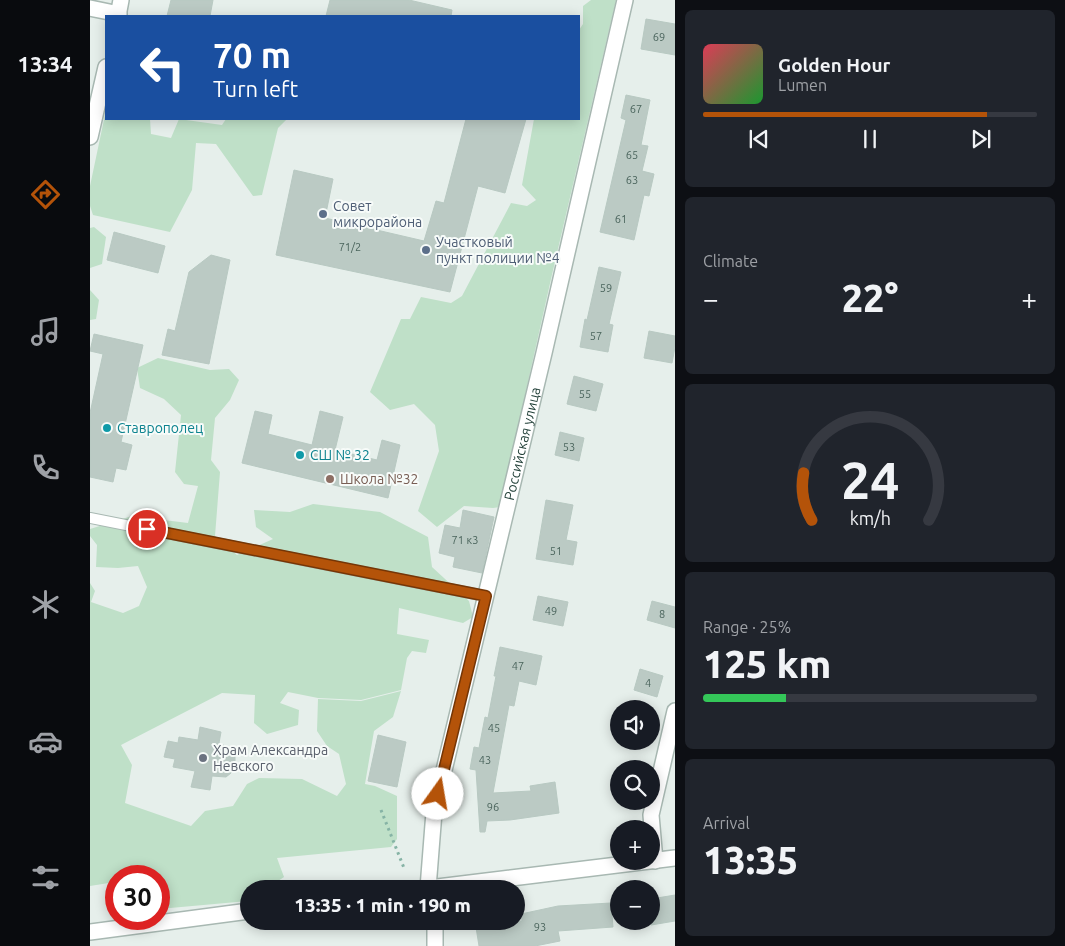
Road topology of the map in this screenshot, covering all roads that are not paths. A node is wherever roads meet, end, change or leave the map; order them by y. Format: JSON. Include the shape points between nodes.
{"nodes":[{"id":1,"x":625,"y":0,"type":"edge"},
{"id":2,"x":90,"y":8,"type":"edge"},
{"id":3,"x":119,"y":10,"type":"edge"},
{"id":4,"x":105,"y":71,"type":"edge"},
{"id":5,"x":90,"y":137,"type":"edge"},
{"id":6,"x":90,"y":518,"type":"edge"},
{"id":7,"x":486,"y":596,"type":"junction"},
{"id":8,"x":675,"y":711,"type":"edge"},
{"id":9,"x":651,"y":820,"type":"edge"},
{"id":10,"x":675,"y":858,"type":"edge"},
{"id":11,"x":660,"y":860,"type":"edge"},
{"id":12,"x":610,"y":866,"type":"edge"},
{"id":13,"x":430,"y":880,"type":"edge"},
{"id":14,"x":497,"y":880,"type":"edge"},
{"id":15,"x":240,"y":912,"type":"edge"},
{"id":16,"x":435,"y":930,"type":"edge"},
{"id":17,"x":90,"y":932,"type":"edge"},
{"id":18,"x":435,"y":946,"type":"edge"}],
"edges":[{"from":1,"to":7,"type":"street","name":"Российская улица"},
{"from":2,"to":3,"type":"street"},
{"from":4,"to":5,"type":"street"},
{"from":6,"to":7,"type":"lane"},
{"from":7,"to":13,"type":"street","name":"Российская улица","via":[[434,812]]},
{"from":8,"to":9,"type":"street"},
{"from":10,"to":11,"type":"street"},
{"from":12,"to":14,"type":"street"},
{"from":15,"to":17,"type":"street"},
{"from":16,"to":18,"type":"street"}]}
